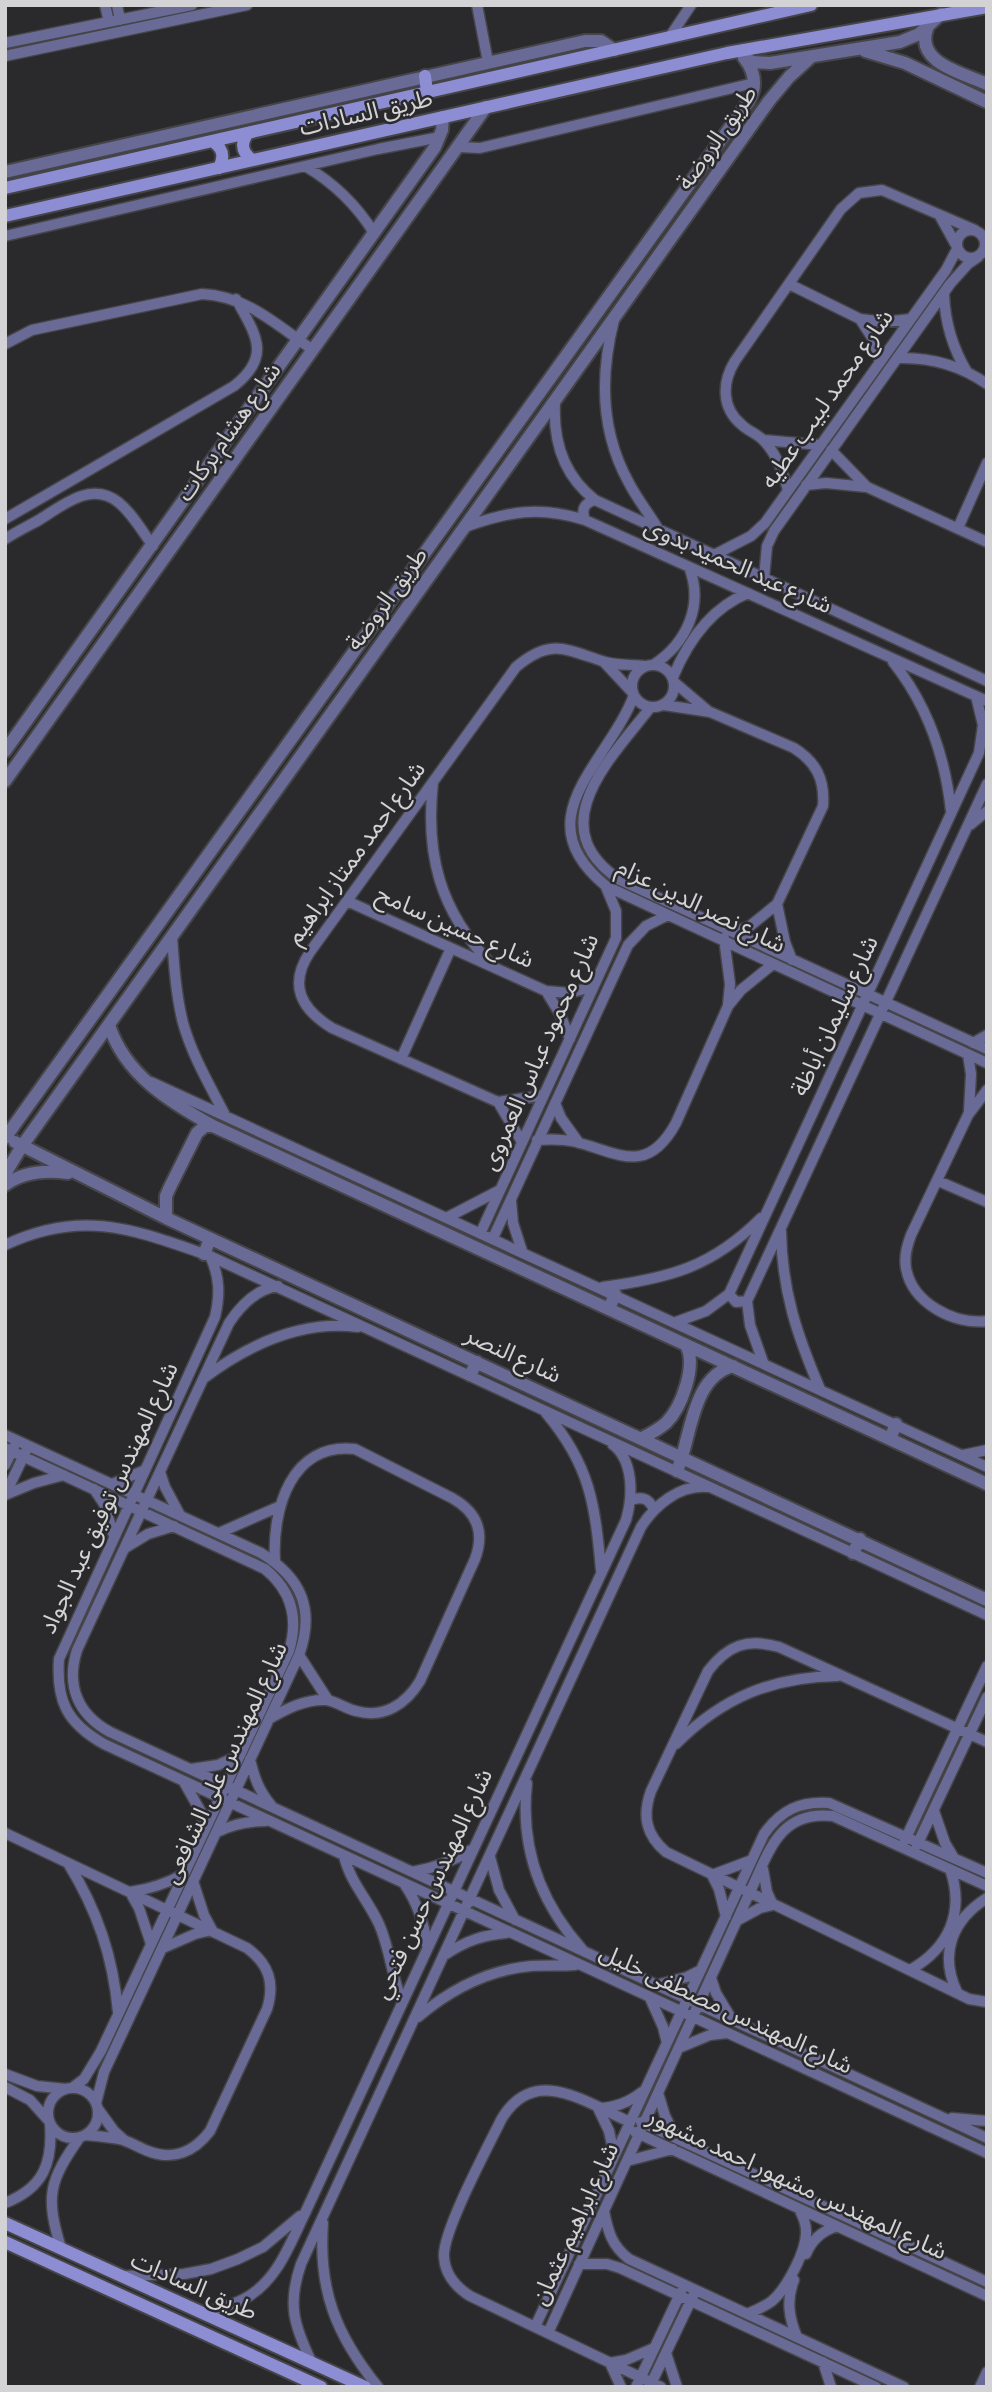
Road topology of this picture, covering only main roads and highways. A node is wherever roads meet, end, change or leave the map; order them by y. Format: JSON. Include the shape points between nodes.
{"nodes":[{"id":1,"x":805,"y":6,"type":"edge"},
{"id":2,"x":987,"y":7,"type":"edge"},
{"id":3,"x":771,"y":9,"type":"edge"},
{"id":4,"x":425,"y":76,"type":"road end"},
{"id":5,"x":427,"y":92,"type":"junction"},
{"id":6,"x":248,"y":133,"type":"junction"},
{"id":7,"x":212,"y":141,"type":"junction"},
{"id":8,"x":252,"y":160,"type":"junction"},
{"id":9,"x":219,"y":168,"type":"junction"},
{"id":10,"x":5,"y":188,"type":"edge"},
{"id":11,"x":5,"y":216,"type":"edge"},
{"id":12,"x":5,"y":2223,"type":"edge"},
{"id":13,"x":5,"y":2242,"type":"edge"},
{"id":14,"x":122,"y":2276,"type":"junction"},
{"id":15,"x":114,"y":2292,"type":"junction"},
{"id":16,"x":321,"y":2387,"type":"edge"},
{"id":17,"x":365,"y":2387,"type":"edge"}],
"edges":[{"from":1,"to":3,"type":"main road","name":"طريق السادات"},
{"from":2,"to":8,"type":"main road","name":"طريق السادات","via":[[486,107]]},
{"from":3,"to":5,"type":"main road","name":"طريق السادات","via":[[724,25]]},
{"from":4,"to":5,"type":"main road"},
{"from":5,"to":6,"type":"main road","name":"طريق السادات"},
{"from":6,"to":7,"type":"main road","name":"طريق السادات"},
{"from":6,"to":8,"type":"main road","via":[[242,148]]},
{"from":7,"to":9,"type":"main road","via":[[223,152]]},
{"from":7,"to":10,"type":"main road","name":"طريق السادات"},
{"from":8,"to":9,"type":"main road","name":"طريق السادات"},
{"from":9,"to":11,"type":"main road","name":"طريق السادات"},
{"from":12,"to":14,"type":"main road","name":"طريق السادات"},
{"from":13,"to":15,"type":"main road","name":"طريق السادات"},
{"from":14,"to":15,"type":"main road"},
{"from":14,"to":17,"type":"main road","name":"طريق السادات"},
{"from":15,"to":16,"type":"main road","name":"طريق السادات"}]}
